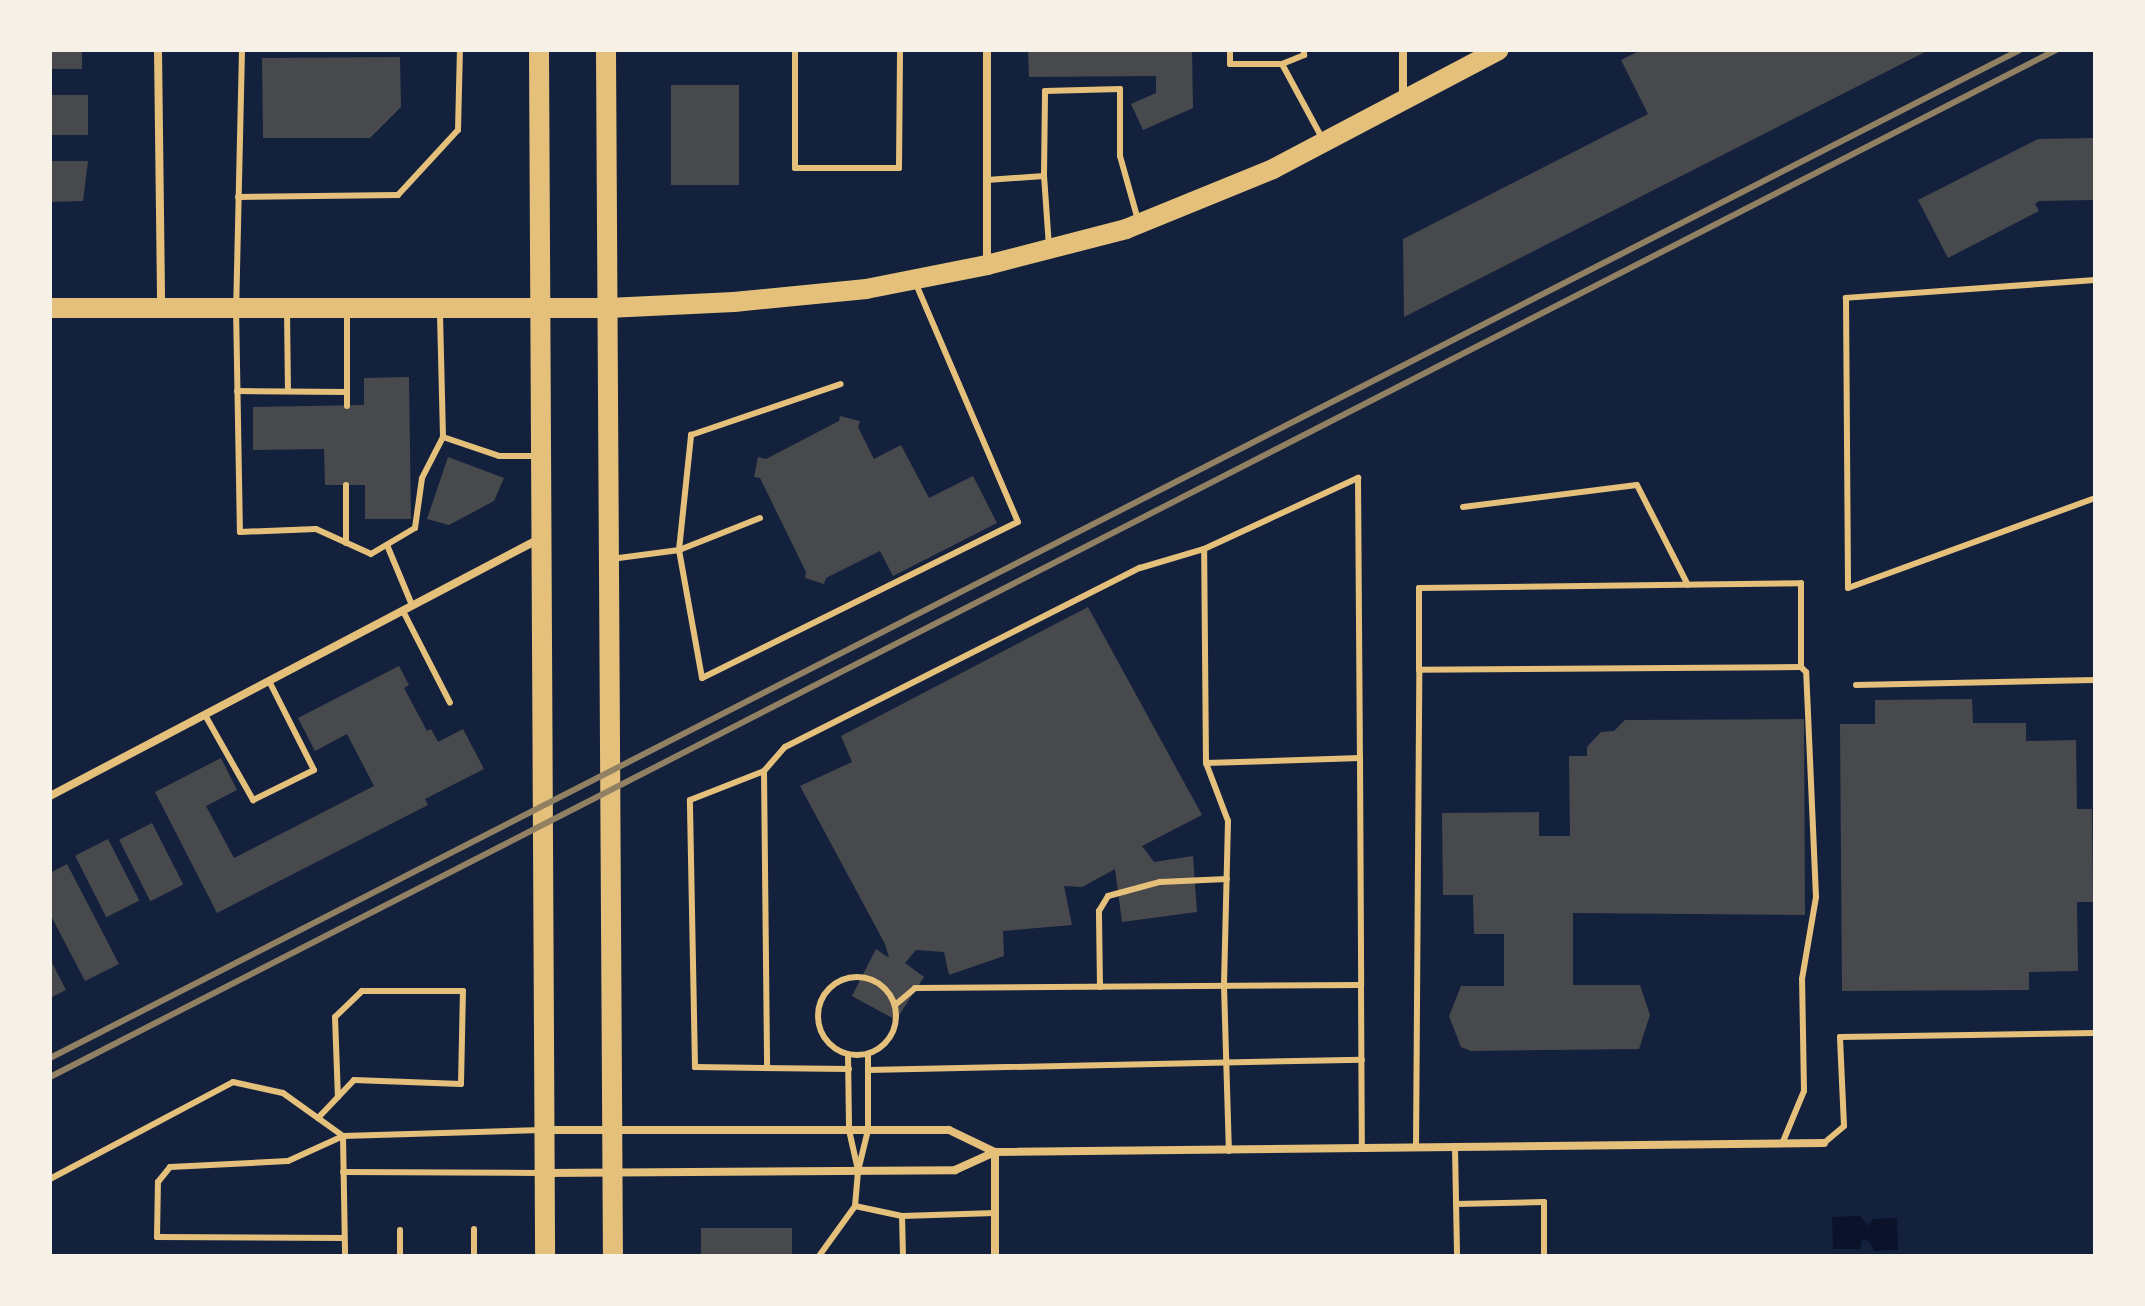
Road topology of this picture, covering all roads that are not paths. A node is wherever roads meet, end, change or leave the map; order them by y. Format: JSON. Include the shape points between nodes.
{"nodes":[{"id":1,"x":158,"y":50,"type":"edge"},
{"id":2,"x":242,"y":50,"type":"edge"},
{"id":3,"x":460,"y":50,"type":"edge"},
{"id":4,"x":539,"y":50,"type":"edge"},
{"id":5,"x":606,"y":50,"type":"edge"},
{"id":6,"x":795,"y":50,"type":"edge"},
{"id":7,"x":900,"y":50,"type":"edge"},
{"id":8,"x":987,"y":50,"type":"edge"},
{"id":9,"x":1230,"y":50,"type":"edge"},
{"id":10,"x":1315,"y":50,"type":"edge"},
{"id":11,"x":1403,"y":50,"type":"edge"},
{"id":12,"x":1499,"y":50,"type":"edge"},
{"id":13,"x":1304,"y":52,"type":"edge"},
{"id":14,"x":1282,"y":64,"type":"junction"},
{"id":15,"x":1403,"y":100,"type":"junction"},
{"id":16,"x":1324,"y":142,"type":"junction"},
{"id":17,"x":1044,"y":176,"type":"junction"},
{"id":18,"x":987,"y":180,"type":"junction"},
{"id":19,"x":238,"y":197,"type":"junction"},
{"id":20,"x":1139,"y":224,"type":"junction"},
{"id":21,"x":1050,"y":249,"type":"junction"},
{"id":22,"x":987,"y":265,"type":"junction"},
{"id":23,"x":914,"y":280,"type":"junction"},
{"id":24,"x":2095,"y":280,"type":"edge"},
{"id":25,"x":161,"y":306,"type":"junction"},
{"id":26,"x":236,"y":307,"type":"junction"},
{"id":27,"x":287,"y":307,"type":"junction"},
{"id":28,"x":50,"y":308,"type":"edge"},
{"id":29,"x":347,"y":308,"type":"junction"},
{"id":30,"x":440,"y":308,"type":"junction"},
{"id":31,"x":608,"y":308,"type":"junction"},
{"id":32,"x":539,"y":309,"type":"junction"},
{"id":33,"x":841,"y":384,"type":"dead end"},
{"id":34,"x":237,"y":391,"type":"junction"},
{"id":35,"x":288,"y":391,"type":"junction"},
{"id":36,"x":347,"y":392,"type":"junction"},
{"id":37,"x":347,"y":406,"type":"dead end"},
{"id":38,"x":443,"y":437,"type":"junction"},
{"id":39,"x":541,"y":456,"type":"junction"},
{"id":40,"x":346,"y":485,"type":"dead end"},
{"id":41,"x":2095,"y":498,"type":"edge"},
{"id":42,"x":1463,"y":507,"type":"dead end"},
{"id":43,"x":760,"y":518,"type":"dead end"},
{"id":44,"x":542,"y":537,"type":"junction"},
{"id":45,"x":346,"y":543,"type":"junction"},
{"id":46,"x":387,"y":545,"type":"junction"},
{"id":47,"x":1204,"y":549,"type":"junction"},
{"id":48,"x":679,"y":550,"type":"junction"},
{"id":49,"x":608,"y":559,"type":"junction"},
{"id":50,"x":1688,"y":585,"type":"junction"},
{"id":51,"x":412,"y":605,"type":"junction"},
{"id":52,"x":403,"y":611,"type":"junction"},
{"id":53,"x":1801,"y":667,"type":"junction"},
{"id":54,"x":1419,"y":670,"type":"junction"},
{"id":55,"x":2095,"y":680,"type":"edge"},
{"id":56,"x":269,"y":681,"type":"junction"},
{"id":57,"x":1856,"y":685,"type":"dead end"},
{"id":58,"x":450,"y":703,"type":"dead end"},
{"id":59,"x":205,"y":715,"type":"junction"},
{"id":60,"x":1360,"y":758,"type":"junction"},
{"id":61,"x":1206,"y":763,"type":"junction"},
{"id":62,"x":764,"y":771,"type":"junction"},
{"id":63,"x":50,"y":796,"type":"edge"},
{"id":64,"x":1227,"y":879,"type":"junction"},
{"id":65,"x":1361,"y":985,"type":"junction"},
{"id":66,"x":1224,"y":986,"type":"junction"},
{"id":67,"x":1100,"y":987,"type":"junction"},
{"id":68,"x":895,"y":1005,"type":"junction"},
{"id":69,"x":2095,"y":1033,"type":"edge"},
{"id":70,"x":848,"y":1054,"type":"junction"},
{"id":71,"x":868,"y":1055,"type":"junction"},
{"id":72,"x":1362,"y":1060,"type":"junction"},
{"id":73,"x":1226,"y":1063,"type":"junction"},
{"id":74,"x":767,"y":1068,"type":"junction"},
{"id":75,"x":849,"y":1069,"type":"junction"},
{"id":76,"x":868,"y":1070,"type":"junction"},
{"id":77,"x":338,"y":1097,"type":"junction"},
{"id":78,"x":318,"y":1118,"type":"junction"},
{"id":79,"x":614,"y":1129,"type":"junction"},
{"id":80,"x":546,"y":1130,"type":"junction"},
{"id":81,"x":849,"y":1130,"type":"junction"},
{"id":82,"x":868,"y":1130,"type":"junction"},
{"id":83,"x":343,"y":1136,"type":"junction"},
{"id":84,"x":1824,"y":1143,"type":"joint"},
{"id":85,"x":1782,"y":1144,"type":"junction"},
{"id":86,"x":1416,"y":1148,"type":"junction"},
{"id":87,"x":1455,"y":1148,"type":"junction"},
{"id":88,"x":1362,"y":1149,"type":"junction"},
{"id":89,"x":1229,"y":1151,"type":"junction"},
{"id":90,"x":995,"y":1152,"type":"junction"},
{"id":91,"x":858,"y":1171,"type":"junction"},
{"id":92,"x":343,"y":1172,"type":"junction"},
{"id":93,"x":613,"y":1172,"type":"junction"},
{"id":94,"x":545,"y":1173,"type":"junction"},
{"id":95,"x":50,"y":1179,"type":"edge"},
{"id":96,"x":1456,"y":1204,"type":"junction"},
{"id":97,"x":855,"y":1206,"type":"junction"},
{"id":98,"x":995,"y":1213,"type":"junction"},
{"id":99,"x":902,"y":1216,"type":"junction"},
{"id":100,"x":474,"y":1229,"type":"dead end"},
{"id":101,"x":400,"y":1230,"type":"dead end"},
{"id":102,"x":344,"y":1238,"type":"junction"},
{"id":103,"x":345,"y":1256,"type":"edge"},
{"id":104,"x":400,"y":1256,"type":"edge"},
{"id":105,"x":474,"y":1256,"type":"edge"},
{"id":106,"x":545,"y":1256,"type":"edge"},
{"id":107,"x":613,"y":1256,"type":"edge"},
{"id":108,"x":819,"y":1256,"type":"edge"},
{"id":109,"x":903,"y":1256,"type":"edge"},
{"id":110,"x":995,"y":1256,"type":"edge"},
{"id":111,"x":1457,"y":1256,"type":"edge"},
{"id":112,"x":1544,"y":1256,"type":"edge"}],
"edges":[{"from":1,"to":25,"type":"street"},
{"from":2,"to":19,"type":"lane"},
{"from":3,"to":19,"type":"lane","via":[[458,130],[398,195]]},
{"from":4,"to":32,"type":"main road"},
{"from":5,"to":31,"type":"main road"},
{"from":6,"to":7,"type":"lane","via":[[795,168],[899,168]]},
{"from":8,"to":18,"type":"street"},
{"from":9,"to":14,"type":"lane","via":[[1230,64]]},
{"from":10,"to":13,"type":"lane"},
{"from":11,"to":15,"type":"street"},
{"from":12,"to":15,"type":"main road"},
{"from":13,"to":14,"type":"lane"},
{"from":14,"to":16,"type":"lane"},
{"from":15,"to":16,"type":"main road"},
{"from":16,"to":20,"type":"main road","via":[[1273,169]]},
{"from":17,"to":18,"type":"lane"},
{"from":17,"to":20,"type":"lane","via":[[1045,91],[1120,89],[1120,156]]},
{"from":17,"to":21,"type":"lane"},
{"from":18,"to":22,"type":"street"},
{"from":19,"to":26,"type":"lane"},
{"from":20,"to":21,"type":"main road"},
{"from":21,"to":22,"type":"main road"},
{"from":22,"to":23,"type":"main road"},
{"from":23,"to":31,"type":"main road","via":[[734,302]]},
{"from":23,"to":48,"type":"lane","via":[[1018,522],[702,678]]},
{"from":24,"to":41,"type":"lane","via":[[1846,298],[1848,588]]},
{"from":25,"to":26,"type":"main road"},
{"from":25,"to":28,"type":"main road"},
{"from":26,"to":27,"type":"main road"},
{"from":26,"to":34,"type":"lane"},
{"from":27,"to":29,"type":"main road"},
{"from":27,"to":35,"type":"lane"},
{"from":29,"to":30,"type":"main road"},
{"from":29,"to":36,"type":"lane"},
{"from":30,"to":32,"type":"main road"},
{"from":30,"to":38,"type":"lane"},
{"from":31,"to":32,"type":"main road"},
{"from":31,"to":49,"type":"main road"},
{"from":32,"to":39,"type":"main road"},
{"from":33,"to":48,"type":"lane","via":[[691,435]]},
{"from":34,"to":35,"type":"lane"},
{"from":34,"to":45,"type":"lane","via":[[240,532],[316,529]]},
{"from":35,"to":36,"type":"lane"},
{"from":36,"to":37,"type":"lane"},
{"from":38,"to":39,"type":"lane","via":[[499,456]]},
{"from":38,"to":46,"type":"lane","via":[[422,478],[415,528]]},
{"from":39,"to":44,"type":"main road"},
{"from":40,"to":45,"type":"lane"},
{"from":42,"to":50,"type":"lane","via":[[1637,485]]},
{"from":43,"to":48,"type":"lane"},
{"from":44,"to":51,"type":"street"},
{"from":44,"to":80,"type":"main road"},
{"from":45,"to":46,"type":"lane","via":[[371,554]]},
{"from":46,"to":51,"type":"lane"},
{"from":47,"to":60,"type":"lane","via":[[1358,478]]},
{"from":47,"to":61,"type":"lane"},
{"from":47,"to":62,"type":"lane","via":[[1140,568],[785,747]]},
{"from":48,"to":49,"type":"lane"},
{"from":49,"to":79,"type":"main road"},
{"from":50,"to":53,"type":"lane","via":[[1801,583]]},
{"from":50,"to":54,"type":"lane","via":[[1419,588]]},
{"from":51,"to":52,"type":"street"},
{"from":52,"to":56,"type":"street"},
{"from":52,"to":58,"type":"lane"},
{"from":53,"to":54,"type":"lane"},
{"from":53,"to":85,"type":"lane","via":[[1806,672],[1816,897],[1802,979],[1804,1091]]},
{"from":54,"to":86,"type":"lane"},
{"from":55,"to":57,"type":"lane"},
{"from":56,"to":59,"type":"street"},
{"from":56,"to":59,"type":"lane","via":[[314,770],[253,800]]},
{"from":59,"to":63,"type":"street"},
{"from":60,"to":61,"type":"lane"},
{"from":60,"to":65,"type":"lane"},
{"from":61,"to":64,"type":"lane","via":[[1228,821]]},
{"from":62,"to":74,"type":"lane"},
{"from":62,"to":74,"type":"lane","via":[[690,800],[695,1067]]},
{"from":64,"to":66,"type":"lane"},
{"from":64,"to":67,"type":"lane","via":[[1160,882],[1108,896],[1099,911]]},
{"from":65,"to":66,"type":"lane"},
{"from":65,"to":72,"type":"lane"},
{"from":66,"to":67,"type":"lane"},
{"from":66,"to":73,"type":"lane"},
{"from":67,"to":68,"type":"lane","via":[[915,988]]},
{"from":68,"to":70,"type":"lane","via":[[882,985],[871,979],[846,978],[826,992],[817,1015],[819,1027],[833,1048]]},
{"from":68,"to":71,"type":"lane","via":[[897,1018],[889,1041]]},
{"from":69,"to":84,"type":"lane","via":[[1840,1037],[1844,1126]]},
{"from":70,"to":71,"type":"lane"},
{"from":70,"to":75,"type":"lane"},
{"from":71,"to":76,"type":"lane"},
{"from":72,"to":73,"type":"lane"},
{"from":72,"to":88,"type":"lane"},
{"from":73,"to":76,"type":"lane"},
{"from":73,"to":89,"type":"lane"},
{"from":74,"to":75,"type":"lane"},
{"from":75,"to":81,"type":"lane"},
{"from":76,"to":82,"type":"lane"},
{"from":77,"to":77,"type":"lane","via":[[354,1080],[461,1084],[463,991],[362,991],[335,1017]]},
{"from":77,"to":78,"type":"lane"},
{"from":78,"to":83,"type":"lane"},
{"from":78,"to":95,"type":"lane","via":[[283,1093],[233,1082]]},
{"from":79,"to":80,"type":"street"},
{"from":79,"to":81,"type":"street"},
{"from":79,"to":93,"type":"main road"},
{"from":80,"to":83,"type":"lane"},
{"from":80,"to":94,"type":"main road"},
{"from":81,"to":82,"type":"street"},
{"from":81,"to":91,"type":"lane"},
{"from":82,"to":90,"type":"street","via":[[949,1130]]},
{"from":82,"to":91,"type":"lane"},
{"from":83,"to":92,"type":"lane"},
{"from":83,"to":102,"type":"lane","via":[[288,1161],[170,1167],[158,1182],[157,1237]]},
{"from":84,"to":85,"type":"street"},
{"from":85,"to":87,"type":"street"},
{"from":86,"to":87,"type":"street"},
{"from":86,"to":88,"type":"street"},
{"from":87,"to":96,"type":"lane"},
{"from":88,"to":89,"type":"street"},
{"from":89,"to":90,"type":"street"},
{"from":90,"to":91,"type":"street","via":[[955,1170]]},
{"from":90,"to":98,"type":"street"},
{"from":91,"to":93,"type":"street"},
{"from":91,"to":97,"type":"lane"},
{"from":92,"to":94,"type":"lane"},
{"from":92,"to":102,"type":"lane"},
{"from":93,"to":94,"type":"street"},
{"from":93,"to":107,"type":"main road"},
{"from":94,"to":106,"type":"main road"},
{"from":96,"to":111,"type":"lane"},
{"from":96,"to":112,"type":"lane","via":[[1544,1202]]},
{"from":97,"to":99,"type":"lane"},
{"from":97,"to":108,"type":"lane"},
{"from":98,"to":99,"type":"lane"},
{"from":98,"to":110,"type":"street"},
{"from":99,"to":109,"type":"lane"},
{"from":100,"to":105,"type":"lane"},
{"from":101,"to":104,"type":"lane"},
{"from":102,"to":103,"type":"lane"}]}
